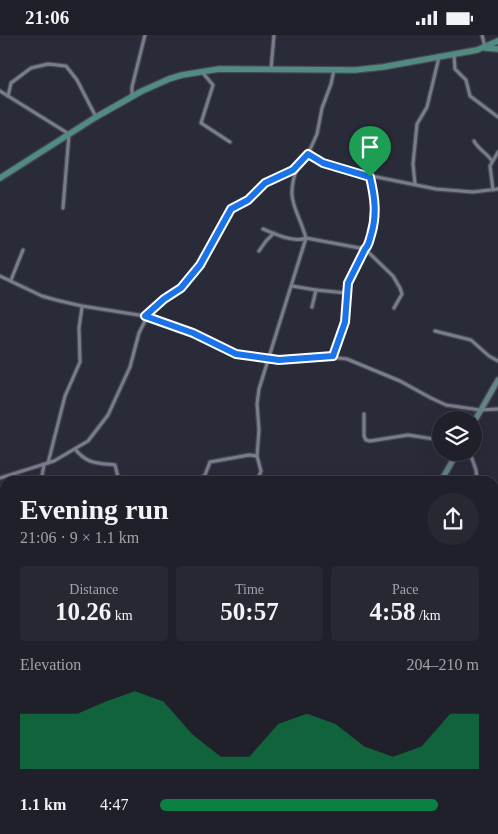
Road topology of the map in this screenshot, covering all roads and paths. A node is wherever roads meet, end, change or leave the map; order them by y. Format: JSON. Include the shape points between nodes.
{"nodes":[{"id":1,"x":145,"y":35,"type":"edge"},
{"id":2,"x":274,"y":35,"type":"edge"},
{"id":3,"x":482,"y":35,"type":"edge"},
{"id":4,"x":498,"y":41,"type":"edge"},
{"id":5,"x":485,"y":48,"type":"junction"},
{"id":6,"x":498,"y":49,"type":"edge"},
{"id":7,"x":454,"y":53,"type":"junction"},
{"id":8,"x":439,"y":56,"type":"junction"},
{"id":9,"x":271,"y":69,"type":"junction"},
{"id":10,"x":201,"y":71,"type":"junction"},
{"id":11,"x":334,"y":71,"type":"junction"},
{"id":12,"x":0,"y":91,"type":"edge"},
{"id":13,"x":8,"y":96,"type":"junction"},
{"id":14,"x":132,"y":97,"type":"junction"},
{"id":15,"x":96,"y":117,"type":"junction"},
{"id":16,"x":498,"y":117,"type":"edge"},
{"id":17,"x":69,"y":134,"type":"junction"},
{"id":18,"x":474,"y":141,"type":"dead end"},
{"id":19,"x":230,"y":142,"type":"dead end"},
{"id":20,"x":498,"y":151,"type":"edge"},
{"id":21,"x":308,"y":154,"type":"junction"},
{"id":22,"x":492,"y":161,"type":"junction"},
{"id":23,"x":298,"y":165,"type":"junction"},
{"id":24,"x":370,"y":177,"type":"junction"},
{"id":25,"x":0,"y":178,"type":"edge"},
{"id":26,"x":415,"y":184,"type":"junction"},
{"id":27,"x":498,"y":189,"type":"edge"},
{"id":28,"x":493,"y":190,"type":"junction"},
{"id":29,"x":64,"y":208,"type":"dead end"},
{"id":30,"x":263,"y":229,"type":"dead end"},
{"id":31,"x":274,"y":233,"type":"junction"},
{"id":32,"x":306,"y":238,"type":"junction"},
{"id":33,"x":365,"y":249,"type":"junction"},
{"id":34,"x":23,"y":250,"type":"dead end"},
{"id":35,"x":259,"y":251,"type":"dead end"},
{"id":36,"x":0,"y":276,"type":"edge"},
{"id":37,"x":10,"y":280,"type":"junction"},
{"id":38,"x":292,"y":286,"type":"junction"},
{"id":39,"x":316,"y":290,"type":"junction"},
{"id":40,"x":346,"y":293,"type":"junction"},
{"id":41,"x":82,"y":307,"type":"junction"},
{"id":42,"x":312,"y":307,"type":"dead end"},
{"id":43,"x":394,"y":307,"type":"dead end"},
{"id":44,"x":146,"y":317,"type":"junction"},
{"id":45,"x":435,"y":331,"type":"dead end"},
{"id":46,"x":333,"y":356,"type":"junction"},
{"id":47,"x":269,"y":359,"type":"junction"},
{"id":48,"x":498,"y":361,"type":"edge"},
{"id":49,"x":498,"y":380,"type":"edge"},
{"id":50,"x":498,"y":409,"type":"edge"},
{"id":51,"x":480,"y":410,"type":"junction"},
{"id":52,"x":364,"y":414,"type":"dead end"},
{"id":53,"x":432,"y":439,"type":"edge"},
{"id":54,"x":75,"y":449,"type":"junction"},
{"id":55,"x":257,"y":456,"type":"junction"},
{"id":56,"x":453,"y":461,"type":"edge"},
{"id":57,"x":473,"y":461,"type":"edge"},
{"id":58,"x":48,"y":463,"type":"junction"},
{"id":59,"x":44,"y":465,"type":"junction"},
{"id":60,"x":7,"y":476,"type":"edge"},
{"id":61,"x":42,"y":476,"type":"edge"},
{"id":62,"x":118,"y":476,"type":"edge"},
{"id":63,"x":203,"y":476,"type":"edge"},
{"id":64,"x":258,"y":476,"type":"edge"},
{"id":65,"x":444,"y":476,"type":"edge"},
{"id":66,"x":477,"y":476,"type":"edge"}],
"edges":[{"from":1,"to":14,"type":"street"},
{"from":2,"to":9,"type":"street"},
{"from":3,"to":5,"type":"street"},
{"from":4,"to":5,"type":"main road"},
{"from":5,"to":6,"type":"main road"},
{"from":5,"to":7,"type":"main road"},
{"from":7,"to":8,"type":"main road"},
{"from":7,"to":16,"type":"street","via":[[455,69],[466,80],[470,96]]},
{"from":8,"to":11,"type":"main road","via":[[383,67]]},
{"from":8,"to":26,"type":"street","via":[[426,107],[417,124],[413,164]]},
{"from":9,"to":10,"type":"main road"},
{"from":9,"to":11,"type":"main road"},
{"from":10,"to":14,"type":"main road","via":[[169,79]]},
{"from":10,"to":19,"type":"street","via":[[213,85],[201,123]]},
{"from":11,"to":21,"type":"street","via":[[317,134]]},
{"from":12,"to":13,"type":"street"},
{"from":13,"to":15,"type":"street","via":[[11,83],[31,68],[48,64],[66,66]]},
{"from":13,"to":17,"type":"street"},
{"from":14,"to":15,"type":"main road"},
{"from":15,"to":17,"type":"main road"},
{"from":17,"to":25,"type":"main road"},
{"from":17,"to":29,"type":"street"},
{"from":18,"to":22,"type":"street"},
{"from":20,"to":22,"type":"street"},
{"from":21,"to":23,"type":"street"},
{"from":21,"to":24,"type":"street","via":[[323,163]]},
{"from":22,"to":28,"type":"street","via":[[489,172]]},
{"from":23,"to":32,"type":"street","via":[[292,182],[292,202]]},
{"from":23,"to":44,"type":"street","via":[[265,183],[248,200],[231,209],[200,265],[181,288]]},
{"from":24,"to":26,"type":"street"},
{"from":24,"to":33,"type":"street","via":[[376,206],[375,222]]},
{"from":26,"to":28,"type":"street","via":[[473,192]]},
{"from":27,"to":28,"type":"street"},
{"from":30,"to":31,"type":"street"},
{"from":31,"to":32,"type":"street","via":[[302,240]]},
{"from":31,"to":35,"type":"street"},
{"from":32,"to":33,"type":"street"},
{"from":32,"to":38,"type":"street"},
{"from":33,"to":40,"type":"street"},
{"from":33,"to":43,"type":"street","via":[[400,288],[402,294]]},
{"from":34,"to":37,"type":"street"},
{"from":36,"to":37,"type":"street"},
{"from":37,"to":41,"type":"street","via":[[42,296]]},
{"from":38,"to":39,"type":"street"},
{"from":38,"to":47,"type":"street"},
{"from":39,"to":40,"type":"street"},
{"from":39,"to":42,"type":"street"},
{"from":40,"to":46,"type":"street","via":[[345,322]]},
{"from":41,"to":44,"type":"street"},
{"from":41,"to":58,"type":"street","via":[[80,362],[65,396]]},
{"from":44,"to":47,"type":"street","via":[[193,333],[236,354]]},
{"from":44,"to":54,"type":"street","via":[[130,367],[108,415],[88,441]]},
{"from":45,"to":48,"type":"street","via":[[471,339],[489,357]]},
{"from":46,"to":47,"type":"street"},
{"from":46,"to":51,"type":"street","via":[[400,381],[446,405]]},
{"from":47,"to":55,"type":"street","via":[[257,404]]},
{"from":49,"to":51,"type":"main road"},
{"from":50,"to":51,"type":"street"},
{"from":52,"to":53,"type":"street","via":[[366,440],[408,435]]},
{"from":54,"to":58,"type":"street"},
{"from":54,"to":62,"type":"street","via":[[83,458],[99,465],[115,465]]},
{"from":55,"to":63,"type":"street","via":[[210,462]]},
{"from":55,"to":64,"type":"street"},
{"from":56,"to":65,"type":"main road"},
{"from":57,"to":66,"type":"street"},
{"from":58,"to":59,"type":"street"},
{"from":59,"to":60,"type":"street"},
{"from":59,"to":61,"type":"street"}]}
